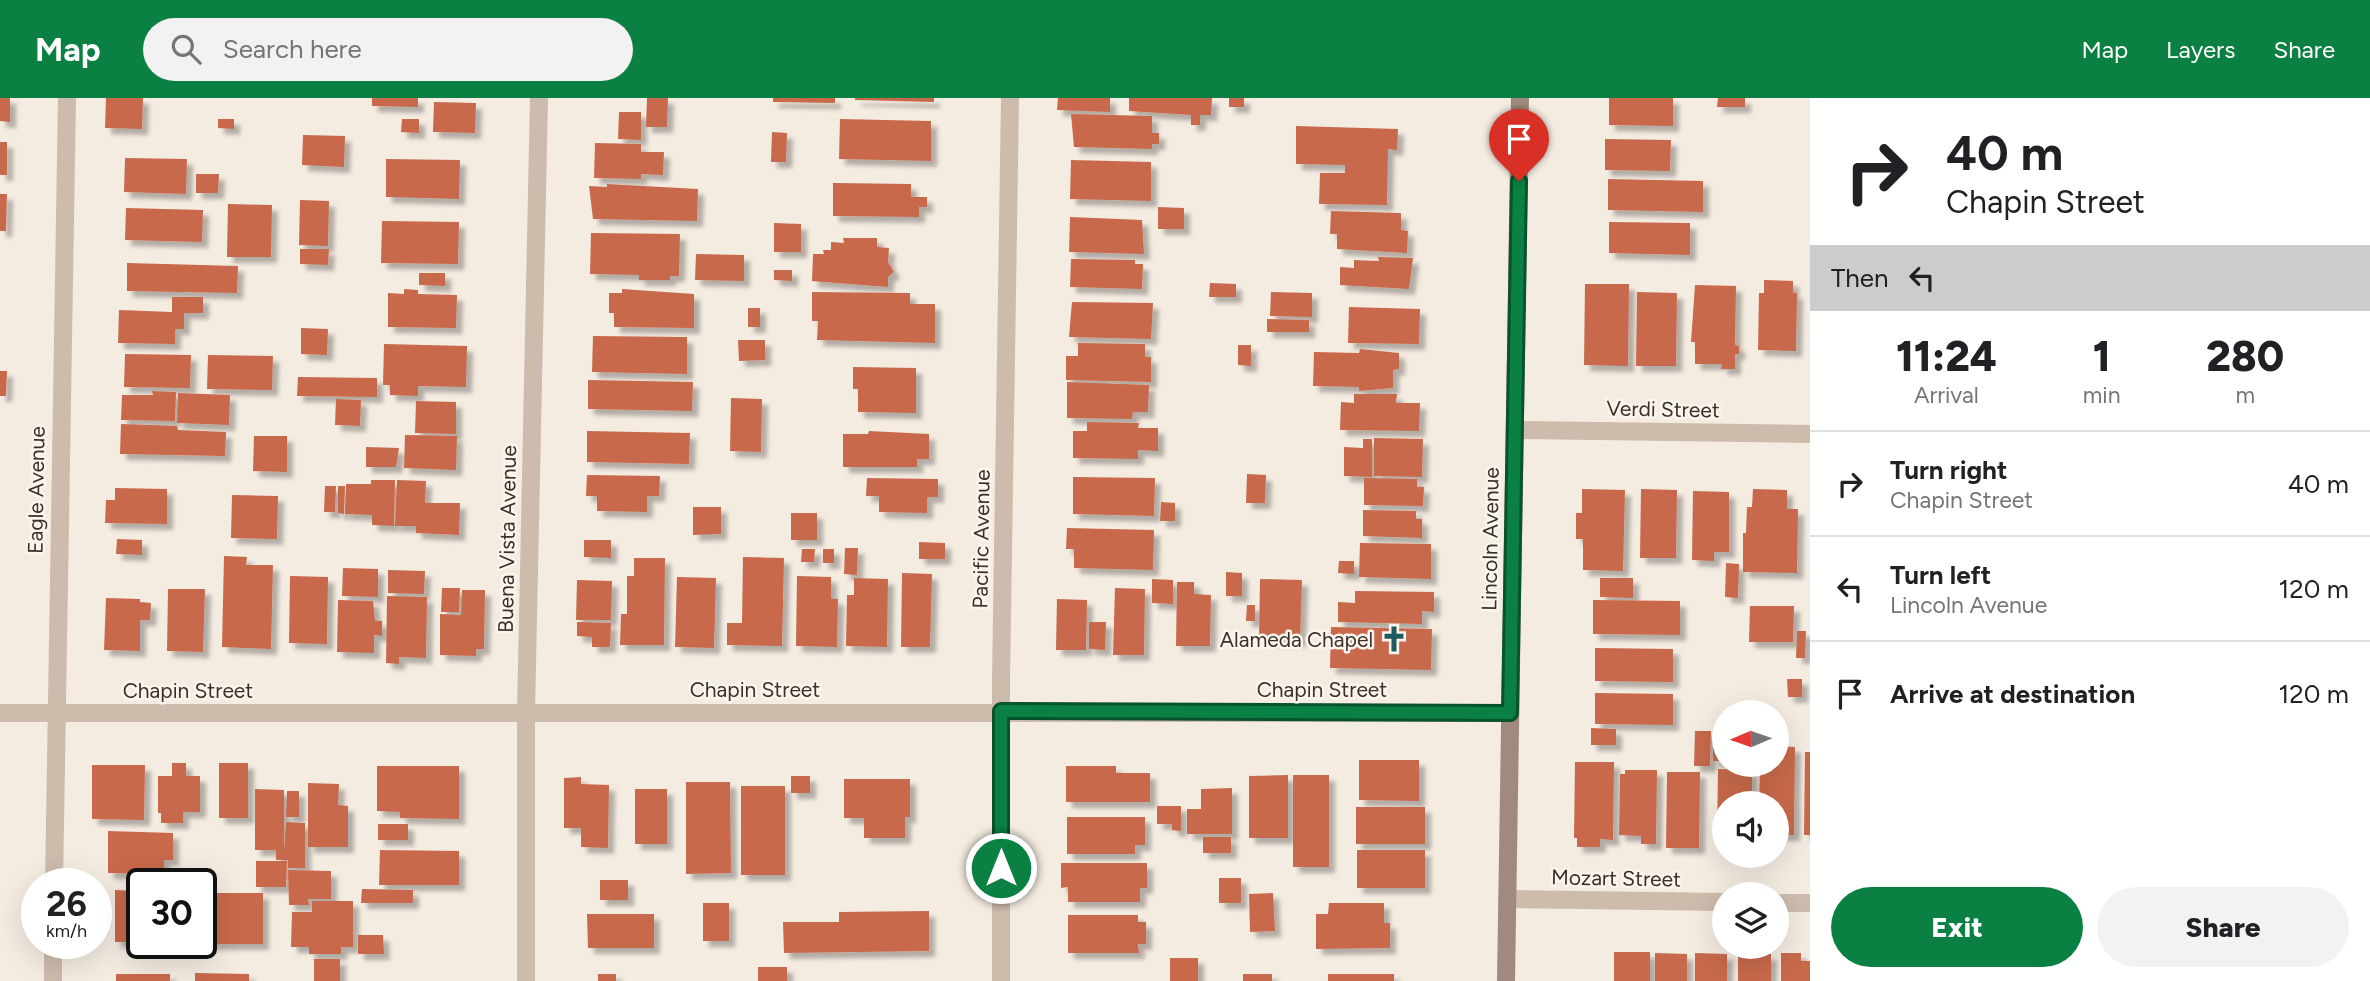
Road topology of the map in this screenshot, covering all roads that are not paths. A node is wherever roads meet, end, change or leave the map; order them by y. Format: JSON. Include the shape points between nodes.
{"nodes":[{"id":1,"x":67,"y":98,"type":"edge"},
{"id":2,"x":539,"y":98,"type":"edge"},
{"id":3,"x":1010,"y":98,"type":"edge"},
{"id":4,"x":1520,"y":98,"type":"edge"},
{"id":5,"x":1515,"y":430,"type":"junction"},
{"id":6,"x":1810,"y":434,"type":"edge"},
{"id":7,"x":1001,"y":711,"type":"junction"},
{"id":8,"x":0,"y":713,"type":"edge"},
{"id":9,"x":54,"y":713,"type":"junction"},
{"id":10,"x":526,"y":713,"type":"junction"},
{"id":11,"x":1510,"y":713,"type":"junction"},
{"id":12,"x":54,"y":868,"type":"edge"},
{"id":13,"x":1507,"y":899,"type":"junction"},
{"id":14,"x":1712,"y":902,"type":"edge"},
{"id":15,"x":1789,"y":903,"type":"edge"},
{"id":16,"x":1810,"y":903,"type":"edge"},
{"id":17,"x":53,"y":959,"type":"edge"},
{"id":18,"x":53,"y":981,"type":"edge"},
{"id":19,"x":526,"y":981,"type":"edge"},
{"id":20,"x":1001,"y":981,"type":"edge"},
{"id":21,"x":1506,"y":981,"type":"edge"}],
"edges":[{"from":1,"to":9,"type":"street","name":"Eagle Avenue"},
{"from":2,"to":10,"type":"street","name":"Buena Vista Avenue"},
{"from":3,"to":7,"type":"street","name":"Pacific Avenue"},
{"from":4,"to":5,"type":"main road","name":"Lincoln Avenue"},
{"from":5,"to":6,"type":"street","name":"Verdi Street"},
{"from":5,"to":11,"type":"main road","name":"Lincoln Avenue"},
{"from":7,"to":10,"type":"street","name":"Chapin Street"},
{"from":7,"to":11,"type":"street","name":"Chapin Street"},
{"from":7,"to":20,"type":"street","name":"Pacific Avenue"},
{"from":8,"to":9,"type":"street","name":"Chapin Street"},
{"from":9,"to":10,"type":"street","name":"Chapin Street"},
{"from":9,"to":12,"type":"street","name":"Eagle Avenue"},
{"from":10,"to":19,"type":"street","name":"Buena Vista Avenue"},
{"from":11,"to":13,"type":"main road","name":"Lincoln Avenue"},
{"from":13,"to":14,"type":"street","name":"Mozart Street"},
{"from":13,"to":21,"type":"main road","name":"Lincoln Avenue"},
{"from":15,"to":16,"type":"street"},
{"from":17,"to":18,"type":"street"}]}
